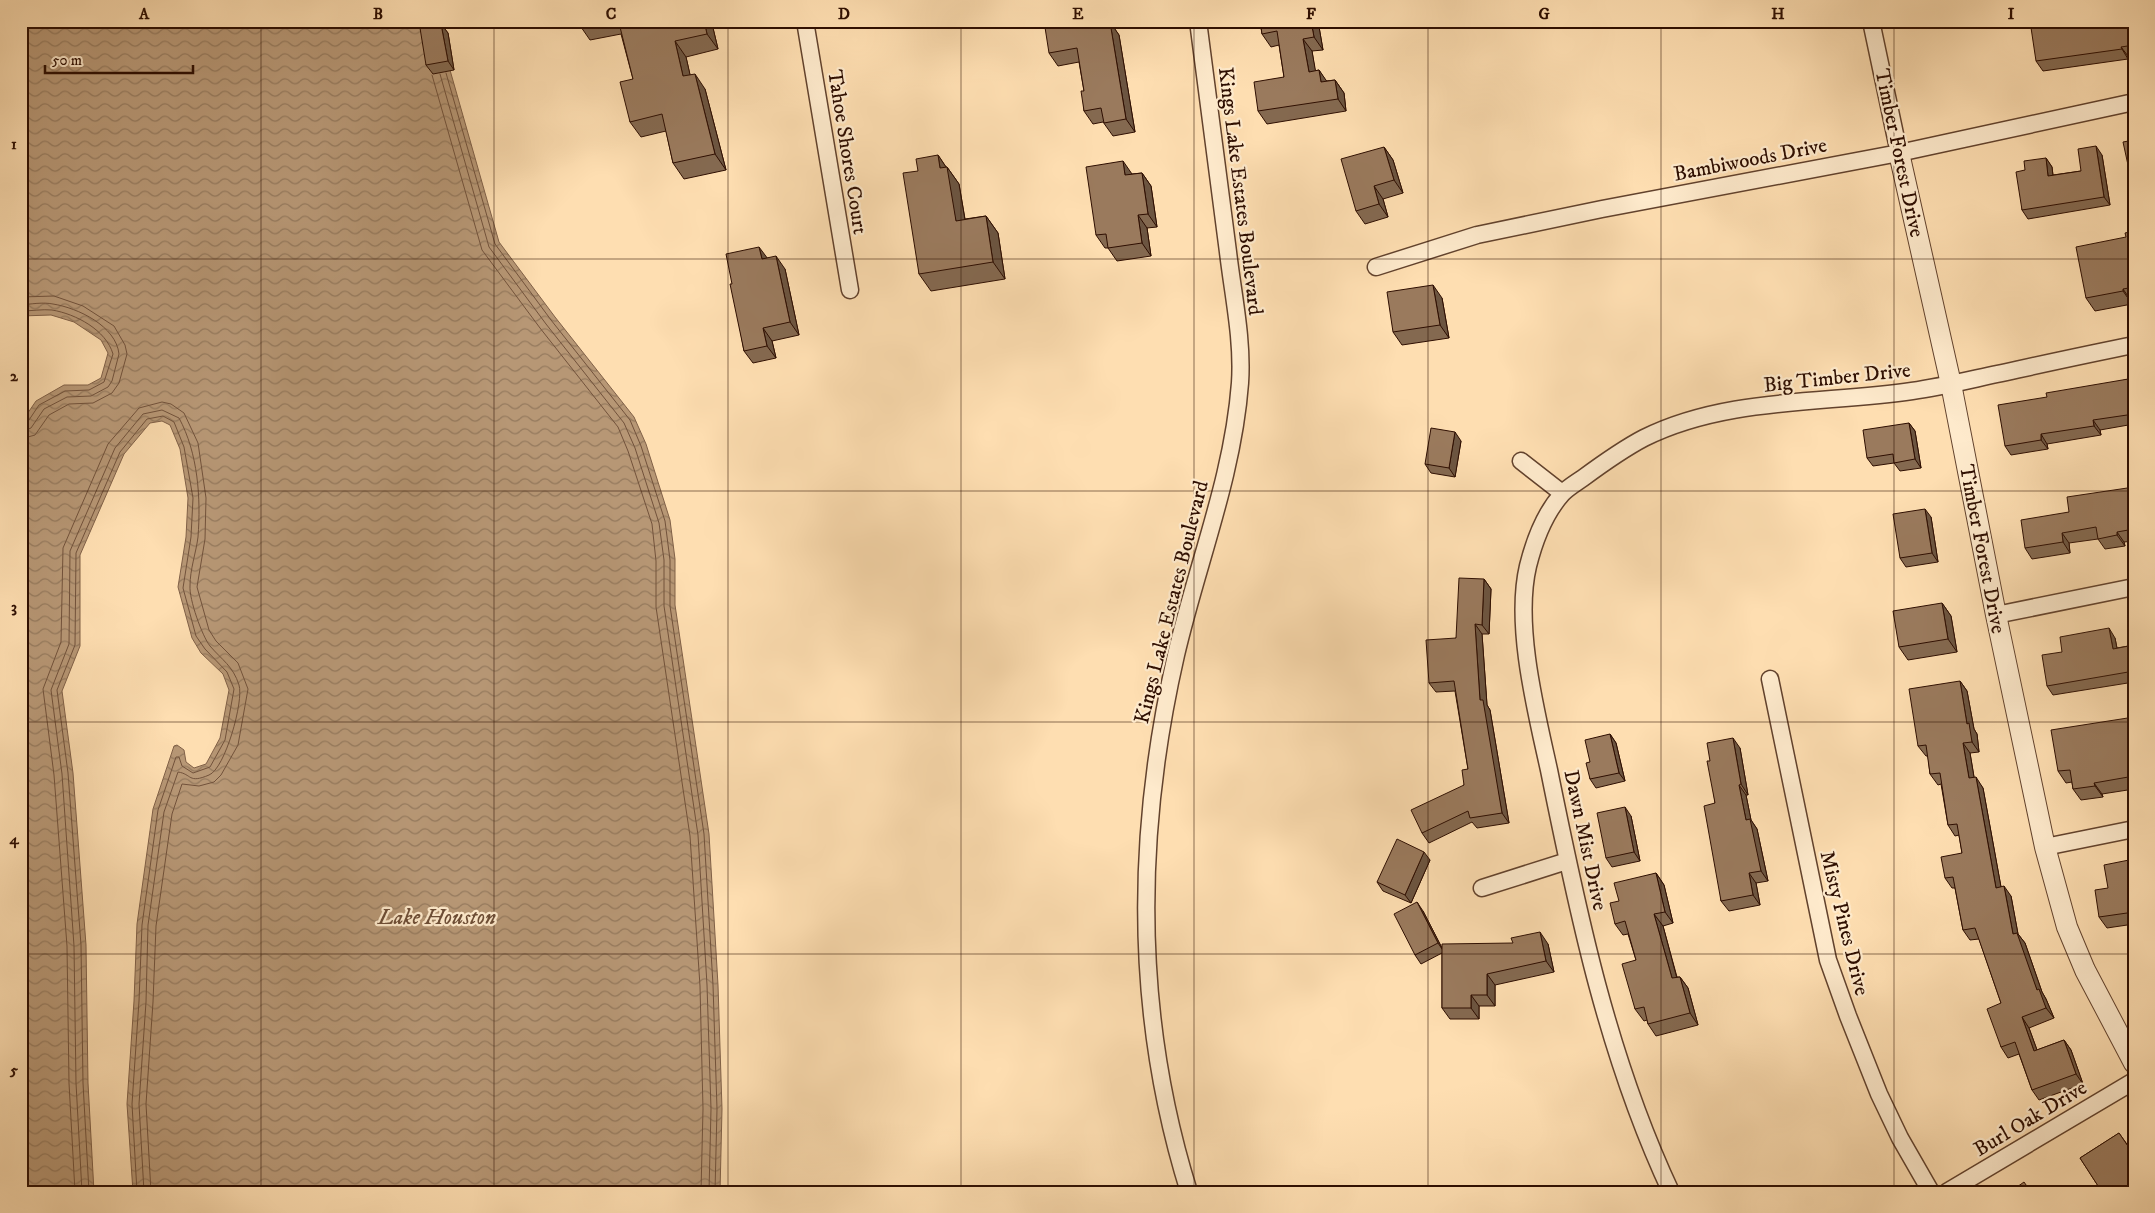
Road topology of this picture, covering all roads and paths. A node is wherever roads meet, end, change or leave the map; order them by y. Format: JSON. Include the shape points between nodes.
{"nodes":[{"id":1,"x":805,"y":21,"type":"edge"},
{"id":2,"x":1198,"y":21,"type":"edge"},
{"id":3,"x":1871,"y":21,"type":"edge"},
{"id":4,"x":2134,"y":102,"type":"edge"},
{"id":5,"x":1899,"y":153,"type":"junction"},
{"id":6,"x":1376,"y":267,"type":"dead end"},
{"id":7,"x":850,"y":290,"type":"dead end"},
{"id":8,"x":2134,"y":344,"type":"edge"},
{"id":9,"x":1951,"y":384,"type":"junction"},
{"id":10,"x":1520,"y":462,"type":"dead end"},
{"id":11,"x":1562,"y":493,"type":"junction"},
{"id":12,"x":2134,"y":587,"type":"edge"},
{"id":13,"x":1996,"y":615,"type":"junction"},
{"id":14,"x":1770,"y":679,"type":"dead end"},
{"id":15,"x":2134,"y":829,"type":"edge"},
{"id":16,"x":2045,"y":847,"type":"junction"},
{"id":17,"x":1567,"y":860,"type":"junction"},
{"id":18,"x":1482,"y":888,"type":"dead end"},
{"id":19,"x":2134,"y":1064,"type":"edge"},
{"id":20,"x":2134,"y":1081,"type":"edge"},
{"id":21,"x":1189,"y":1192,"type":"edge"},
{"id":22,"x":1671,"y":1192,"type":"edge"},
{"id":23,"x":1931,"y":1192,"type":"edge"},
{"id":24,"x":1947,"y":1192,"type":"edge"}],
"edges":[{"from":1,"to":7,"type":"street","name":"Tahoe Shores Court"},
{"from":2,"to":21,"type":"street","name":"Kings Lake Estates Boulevard","via":[[1235,308],[1240,379],[1236,421],[1222,490],[1176,653],[1158,741],[1147,834],[1145,908],[1149,989],[1161,1072],[1177,1155]]},
{"from":3,"to":5,"type":"street","name":"Timber Forest Drive"},
{"from":4,"to":5,"type":"street","name":"Bambiwoods Drive"},
{"from":5,"to":6,"type":"street","name":"Bambiwoods Drive","via":[[1477,235]]},
{"from":5,"to":9,"type":"street","name":"Timber Forest Drive"},
{"from":8,"to":9,"type":"street","name":"Big Timber Drive"},
{"from":9,"to":11,"type":"street","name":"Big Timber Drive","via":[[1757,407],[1675,425],[1644,438]]},
{"from":9,"to":13,"type":"street","name":"Timber Forest Drive"},
{"from":10,"to":11,"type":"street"},
{"from":11,"to":17,"type":"street","name":"Dawn Mist Drive","via":[[1533,549],[1523,604],[1529,664]]},
{"from":12,"to":13,"type":"street"},
{"from":13,"to":16,"type":"street","name":"Timber Forest Drive"},
{"from":14,"to":23,"type":"street","name":"Misty Pines Drive","via":[[1828,960],[1879,1094]]},
{"from":15,"to":16,"type":"street"},
{"from":16,"to":19,"type":"street","name":"Timber Forest Drive","via":[[2067,927],[2085,970]]},
{"from":17,"to":18,"type":"street"},
{"from":17,"to":22,"type":"street","name":"Dawn Mist Drive","via":[[1614,1046],[1633,1103]]},
{"from":20,"to":24,"type":"street","name":"Burl Oak Drive"}]}
